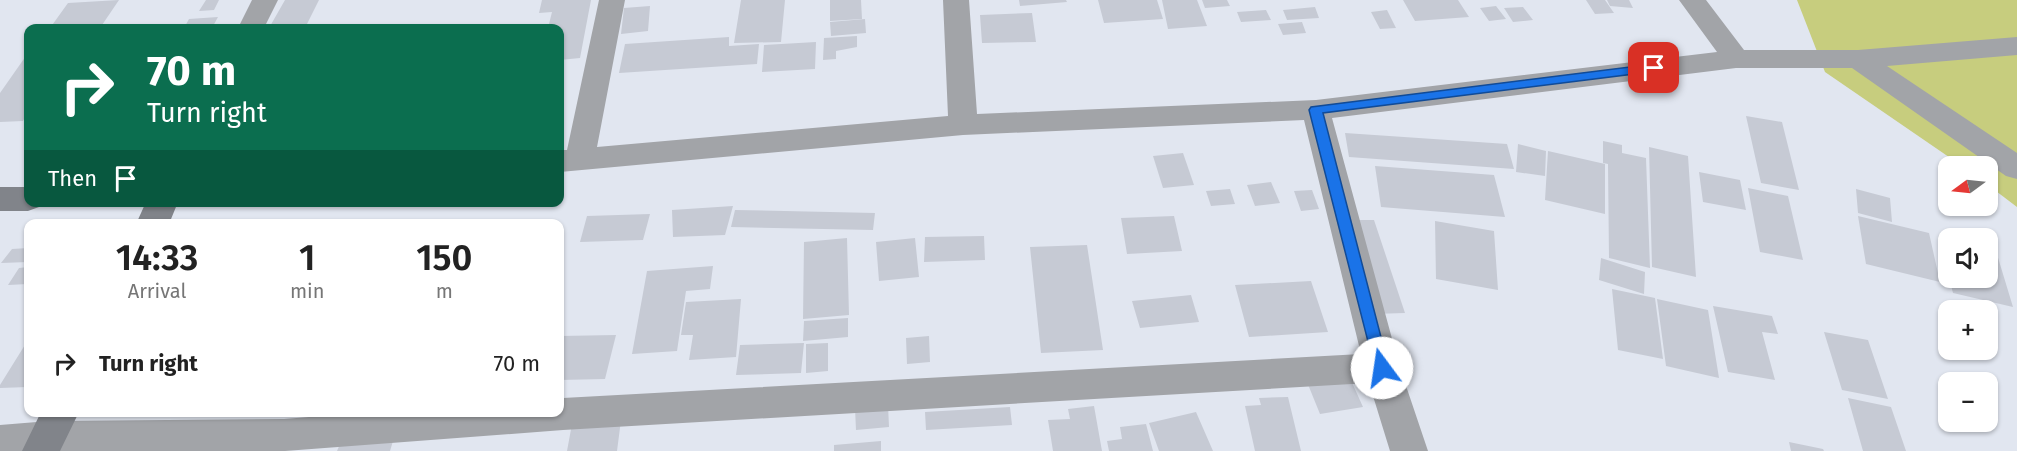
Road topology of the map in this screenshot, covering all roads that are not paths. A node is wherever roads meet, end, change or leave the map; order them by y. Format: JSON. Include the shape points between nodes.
{"nodes":[{"id":1,"x":265,"y":0,"type":"edge"},
{"id":2,"x":612,"y":0,"type":"edge"},
{"id":3,"x":956,"y":0,"type":"edge"},
{"id":4,"x":1692,"y":0,"type":"edge"},
{"id":5,"x":253,"y":24,"type":"edge"},
{"id":6,"x":2017,"y":46,"type":"edge"},
{"id":7,"x":1736,"y":59,"type":"junction"},
{"id":8,"x":1858,"y":59,"type":"junction"},
{"id":9,"x":1316,"y":110,"type":"junction"},
{"id":10,"x":963,"y":124,"type":"junction"},
{"id":11,"x":570,"y":160,"type":"edge"},
{"id":12,"x":2017,"y":168,"type":"edge"},
{"id":13,"x":0,"y":199,"type":"edge"},
{"id":14,"x":24,"y":199,"type":"edge"},
{"id":15,"x":1382,"y":368,"type":"junction"},
{"id":16,"x":564,"y":414,"type":"edge"},
{"id":17,"x":522,"y":417,"type":"edge"},
{"id":18,"x":50,"y":433,"type":"edge"},
{"id":19,"x":0,"y":441,"type":"edge"},
{"id":20,"x":1409,"y":451,"type":"edge"}],
"edges":[{"from":1,"to":5,"type":"street"},
{"from":2,"to":11,"type":"street"},
{"from":3,"to":10,"type":"street"},
{"from":4,"to":7,"type":"street"},
{"from":6,"to":8,"type":"street"},
{"from":7,"to":8,"type":"street"},
{"from":7,"to":9,"type":"street"},
{"from":8,"to":12,"type":"street"},
{"from":9,"to":10,"type":"street"},
{"from":9,"to":15,"type":"street"},
{"from":10,"to":11,"type":"street"},
{"from":13,"to":14,"type":"street"},
{"from":15,"to":16,"type":"street"},
{"from":15,"to":20,"type":"street"},
{"from":17,"to":18,"type":"street","via":[[284,435]]},
{"from":18,"to":19,"type":"street"}]}
